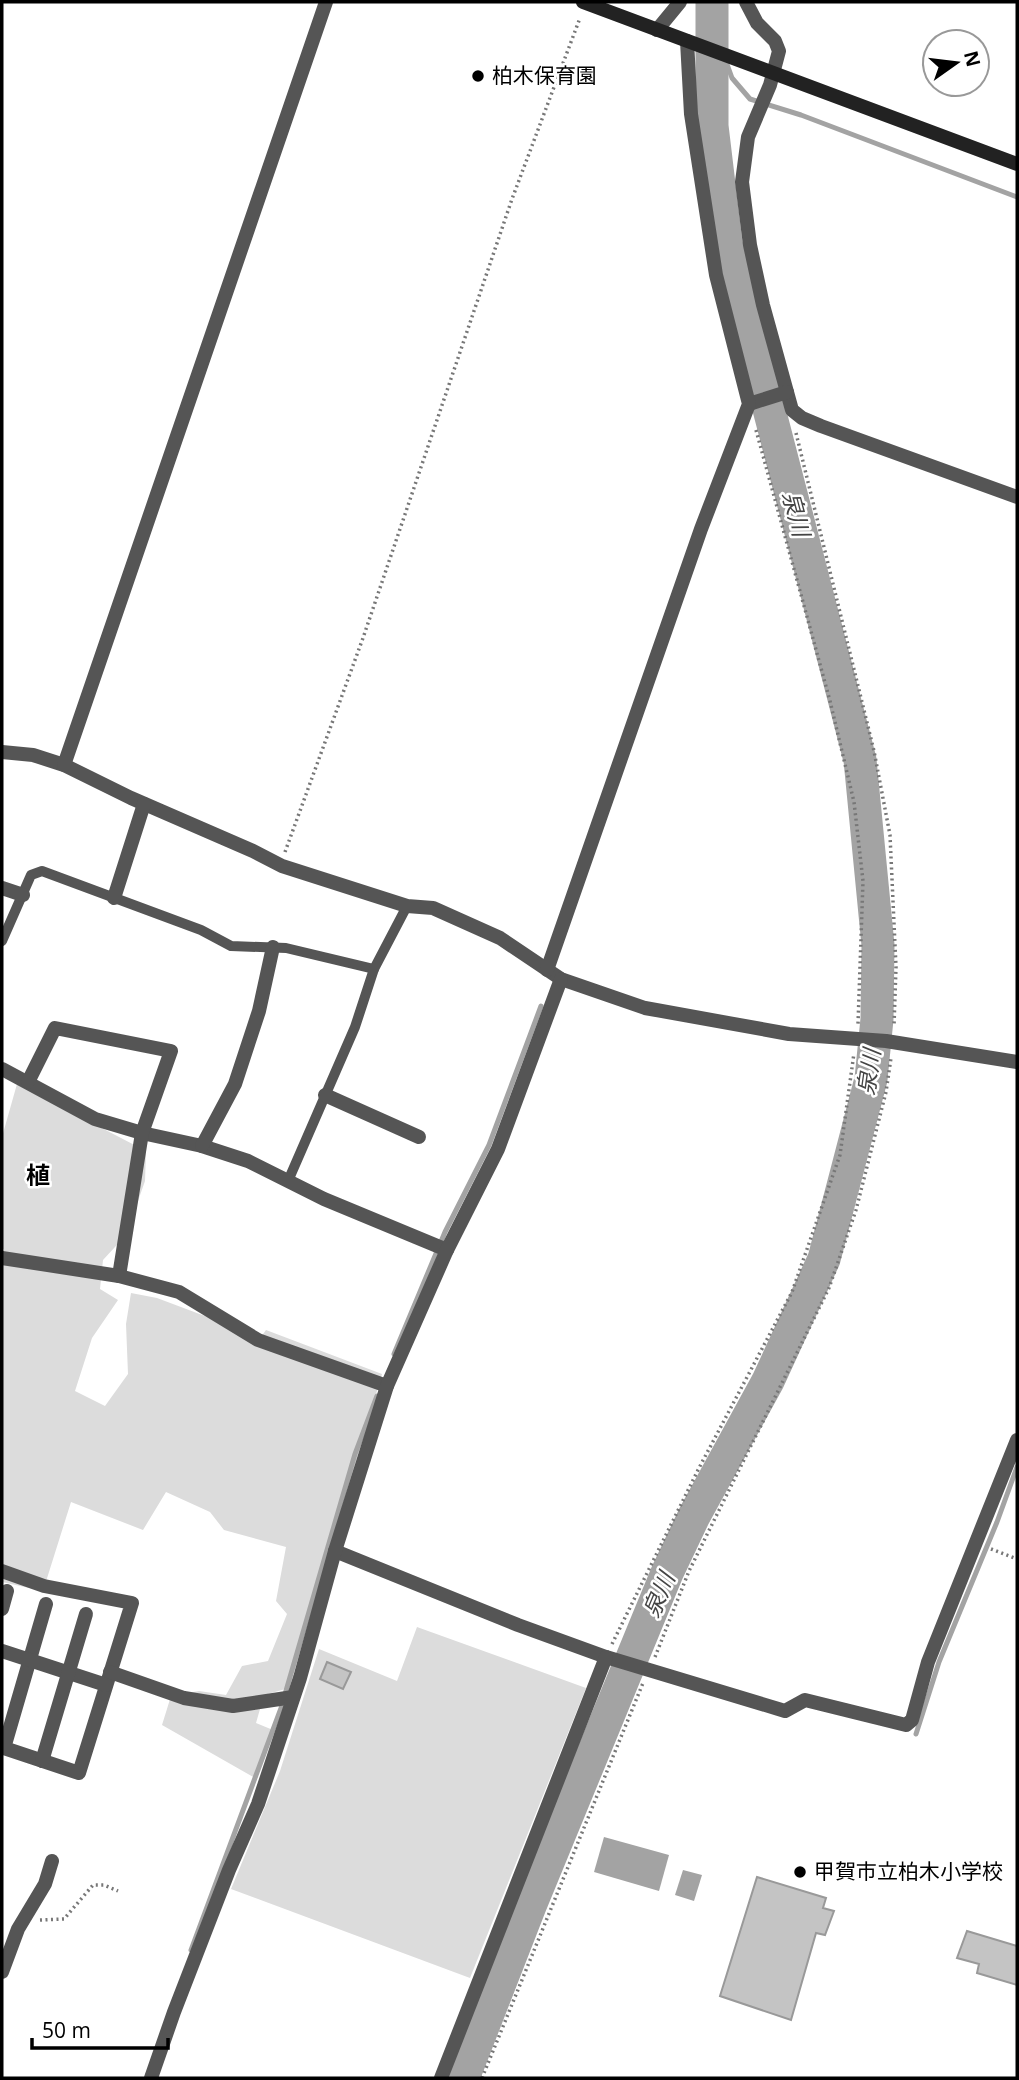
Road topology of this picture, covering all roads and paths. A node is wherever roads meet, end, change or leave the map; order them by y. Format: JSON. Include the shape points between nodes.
{"nodes":[{"id":1,"x":326,"y":2,"type":"edge"},
{"id":2,"x":584,"y":2,"type":"edge"},
{"id":3,"x":680,"y":2,"type":"edge"},
{"id":4,"x":747,"y":2,"type":"edge"},
{"id":5,"x":657,"y":30,"type":"junction"},
{"id":6,"x":692,"y":43,"type":"junction"},
{"id":7,"x":774,"y":74,"type":"junction"},
{"id":8,"x":1017,"y":164,"type":"edge"},
{"id":9,"x":783,"y":393,"type":"junction"},
{"id":10,"x":752,"y":402,"type":"junction"},
{"id":11,"x":792,"y":410,"type":"junction"},
{"id":12,"x":1017,"y":497,"type":"edge"},
{"id":13,"x":2,"y":752,"type":"edge"},
{"id":14,"x":64,"y":765,"type":"junction"},
{"id":15,"x":144,"y":804,"type":"junction"},
{"id":16,"x":282,"y":866,"type":"junction"},
{"id":17,"x":2,"y":888,"type":"edge"},
{"id":18,"x":23,"y":895,"type":"junction"},
{"id":19,"x":114,"y":898,"type":"junction"},
{"id":20,"x":407,"y":906,"type":"junction"},
{"id":21,"x":2,"y":941,"type":"edge"},
{"id":22,"x":273,"y":947,"type":"junction"},
{"id":23,"x":374,"y":969,"type":"junction"},
{"id":24,"x":547,"y":970,"type":"junction"},
{"id":25,"x":561,"y":979,"type":"junction"},
{"id":26,"x":859,"y":1039,"type":"junction"},
{"id":27,"x":890,"y":1042,"type":"junction"},
{"id":28,"x":1017,"y":1062,"type":"edge"},
{"id":29,"x":2,"y":1069,"type":"edge"},
{"id":30,"x":28,"y":1082,"type":"junction"},
{"id":31,"x":325,"y":1095,"type":"junction"},
{"id":32,"x":142,"y":1133,"type":"junction"},
{"id":33,"x":419,"y":1137,"type":"dead end"},
{"id":34,"x":202,"y":1146,"type":"junction"},
{"id":35,"x":288,"y":1181,"type":"junction"},
{"id":36,"x":447,"y":1250,"type":"junction"},
{"id":37,"x":2,"y":1258,"type":"edge"},
{"id":38,"x":119,"y":1276,"type":"junction"},
{"id":39,"x":387,"y":1386,"type":"junction"},
{"id":40,"x":1017,"y":1440,"type":"edge"},
{"id":41,"x":976,"y":1543,"type":"junction"},
{"id":42,"x":335,"y":1551,"type":"junction"},
{"id":43,"x":1017,"y":1559,"type":"edge"},
{"id":44,"x":2,"y":1571,"type":"edge"},
{"id":45,"x":7,"y":1591,"type":"dead end"},
{"id":46,"x":46,"y":1604,"type":"dead end"},
{"id":47,"x":2,"y":1609,"type":"edge"},
{"id":48,"x":86,"y":1614,"type":"dead end"},
{"id":49,"x":2,"y":1651,"type":"edge"},
{"id":50,"x":613,"y":1658,"type":"junction"},
{"id":51,"x":30,"y":1660,"type":"junction"},
{"id":52,"x":646,"y":1668,"type":"junction"},
{"id":53,"x":68,"y":1673,"type":"junction"},
{"id":54,"x":108,"y":1679,"type":"junction"},
{"id":55,"x":293,"y":1697,"type":"junction"},
{"id":56,"x":6,"y":1724,"type":"edge"},
{"id":57,"x":42,"y":1761,"type":"junction"},
{"id":58,"x":52,"y":1861,"type":"dead end"},
{"id":59,"x":118,"y":1891,"type":"dead end"},
{"id":60,"x":24,"y":1919,"type":"junction"},
{"id":61,"x":2,"y":1972,"type":"edge"},
{"id":62,"x":151,"y":2078,"type":"edge"},
{"id":63,"x":441,"y":2078,"type":"edge"},
{"id":64,"x":482,"y":2078,"type":"edge"}],
"edges":[{"from":1,"to":14,"type":"street"},
{"from":2,"to":5,"type":"street"},
{"from":2,"to":16,"type":"path"},
{"from":3,"to":5,"type":"street"},
{"from":4,"to":7,"type":"street","via":[[779,51]]},
{"from":5,"to":6,"type":"street"},
{"from":6,"to":7,"type":"street"},
{"from":6,"to":10,"type":"street","via":[[691,114],[716,275]]},
{"from":7,"to":8,"type":"street"},
{"from":7,"to":9,"type":"street","via":[[748,137],[742,182],[750,245]]},
{"from":9,"to":10,"type":"street"},
{"from":9,"to":11,"type":"street"},
{"from":10,"to":24,"type":"street","via":[[701,529]]},
{"from":10,"to":26,"type":"path","via":[[854,802],[863,881]]},
{"from":11,"to":12,"type":"street","via":[[821,426]]},
{"from":11,"to":27,"type":"path","via":[[890,835],[896,967]]},
{"from":13,"to":14,"type":"street"},
{"from":14,"to":15,"type":"street"},
{"from":15,"to":16,"type":"street"},
{"from":15,"to":19,"type":"street"},
{"from":16,"to":20,"type":"street"},
{"from":17,"to":18,"type":"street"},
{"from":18,"to":19,"type":"lane","via":[[31,875],[42,871]]},
{"from":18,"to":21,"type":"lane"},
{"from":19,"to":22,"type":"lane","via":[[232,946]]},
{"from":20,"to":23,"type":"lane"},
{"from":20,"to":24,"type":"street","via":[[433,908],[487,933]]},
{"from":22,"to":23,"type":"lane"},
{"from":22,"to":34,"type":"street","via":[[259,1011],[235,1084]]},
{"from":23,"to":31,"type":"lane"},
{"from":24,"to":25,"type":"street"},
{"from":25,"to":26,"type":"street","via":[[645,1008],[789,1034]]},
{"from":25,"to":36,"type":"street","via":[[498,1149]]},
{"from":26,"to":27,"type":"street"},
{"from":26,"to":50,"type":"path","via":[[840,1155],[792,1292],[699,1468]]},
{"from":27,"to":28,"type":"street"},
{"from":27,"to":52,"type":"path","via":[[886,1093],[856,1210],[829,1288],[689,1571],[662,1643]]},
{"from":29,"to":30,"type":"street"},
{"from":30,"to":32,"type":"street","via":[[95,1119]]},
{"from":30,"to":32,"type":"street","via":[[55,1028],[171,1051]]},
{"from":31,"to":33,"type":"street"},
{"from":31,"to":35,"type":"lane"},
{"from":32,"to":34,"type":"street"},
{"from":32,"to":38,"type":"street"},
{"from":34,"to":35,"type":"street"},
{"from":35,"to":36,"type":"street"},
{"from":36,"to":39,"type":"street"},
{"from":37,"to":38,"type":"street"},
{"from":38,"to":39,"type":"street","via":[[179,1292],[258,1339]]},
{"from":39,"to":42,"type":"street"},
{"from":40,"to":41,"type":"street"},
{"from":41,"to":43,"type":"path"},
{"from":41,"to":52,"type":"street","via":[[928,1662],[912,1720],[906,1725],[806,1700],[785,1711]]},
{"from":42,"to":50,"type":"street"},
{"from":42,"to":55,"type":"street"},
{"from":44,"to":54,"type":"street","via":[[44,1586],[132,1603]]},
{"from":45,"to":47,"type":"street"},
{"from":46,"to":51,"type":"street"},
{"from":48,"to":53,"type":"street"},
{"from":49,"to":51,"type":"street"},
{"from":50,"to":52,"type":"street"},
{"from":50,"to":63,"type":"street"},
{"from":51,"to":53,"type":"street"},
{"from":51,"to":56,"type":"street"},
{"from":52,"to":64,"type":"path"},
{"from":53,"to":54,"type":"street"},
{"from":53,"to":57,"type":"street"},
{"from":54,"to":55,"type":"street","via":[[233,1706]]},
{"from":54,"to":57,"type":"street","via":[[79,1773]]},
{"from":55,"to":62,"type":"street","via":[[258,1804]]},
{"from":56,"to":57,"type":"street","via":[[5,1748]]},
{"from":58,"to":60,"type":"street","via":[[45,1884]]},
{"from":59,"to":60,"type":"path","via":[[93,1885],[64,1919]]},
{"from":60,"to":61,"type":"street"}]}
